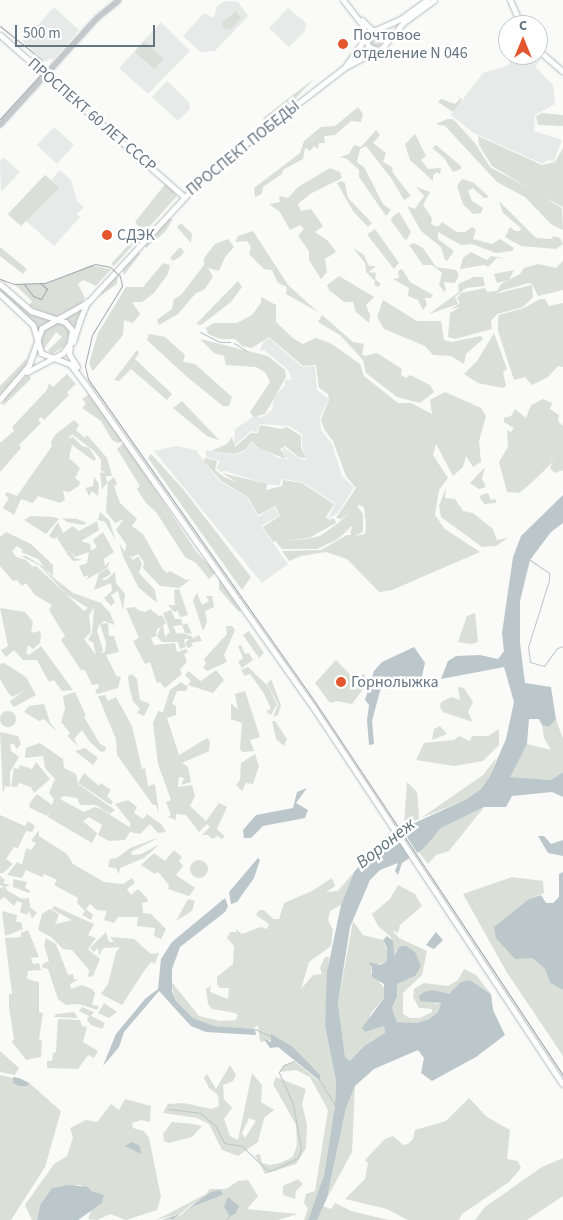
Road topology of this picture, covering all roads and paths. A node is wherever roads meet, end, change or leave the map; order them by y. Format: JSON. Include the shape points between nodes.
{"nodes":[{"id":1,"x":119,"y":0,"type":"edge"},
{"id":2,"x":343,"y":0,"type":"edge"},
{"id":3,"x":347,"y":0,"type":"edge"},
{"id":4,"x":427,"y":0,"type":"edge"},
{"id":5,"x":434,"y":0,"type":"edge"},
{"id":6,"x":510,"y":0,"type":"edge"},
{"id":7,"x":517,"y":15,"type":"edge"},
{"id":8,"x":374,"y":30,"type":"junction"},
{"id":9,"x":0,"y":35,"type":"edge"},
{"id":10,"x":367,"y":36,"type":"junction"},
{"id":11,"x":386,"y":44,"type":"junction"},
{"id":12,"x":377,"y":50,"type":"junction"},
{"id":13,"x":548,"y":59,"type":"edge"},
{"id":14,"x":345,"y":67,"type":"junction"},
{"id":15,"x":563,"y":72,"type":"edge"},
{"id":16,"x":47,"y":73,"type":"junction"},
{"id":17,"x":0,"y":124,"type":"edge"},
{"id":18,"x":184,"y":196,"type":"junction"},
{"id":19,"x":0,"y":284,"type":"edge"},
{"id":20,"x":0,"y":294,"type":"edge"},
{"id":21,"x":88,"y":302,"type":"junction"},
{"id":22,"x":80,"y":319,"type":"junction"},
{"id":23,"x":54,"y":320,"type":"junction"},
{"id":24,"x":36,"y":340,"type":"junction"},
{"id":25,"x":71,"y":340,"type":"junction"},
{"id":26,"x":52,"y":357,"type":"junction"},
{"id":27,"x":79,"y":370,"type":"junction"},
{"id":28,"x":25,"y":373,"type":"junction"},
{"id":29,"x":0,"y":400,"type":"edge"},
{"id":30,"x":327,"y":726,"type":"junction"},
{"id":31,"x":470,"y":940,"type":"junction"},
{"id":32,"x":563,"y":1078,"type":"edge"},
{"id":33,"x":563,"y":1084,"type":"edge"}],
"edges":[{"from":1,"to":16,"type":"street","via":[[101,14]]},
{"from":2,"to":10,"type":"main road"},
{"from":3,"to":8,"type":"main road"},
{"from":4,"to":8,"type":"main road","via":[[402,18]]},
{"from":5,"to":11,"type":"main road","via":[[404,22]]},
{"from":6,"to":7,"type":"main road"},
{"from":8,"to":10,"type":"main road"},
{"from":8,"to":11,"type":"main road","via":[[384,34]]},
{"from":9,"to":16,"type":"main road","name":"ПРОСПЕКТ 60 ЛЕТ СССР"},
{"from":10,"to":12,"type":"main road","via":[[368,46]]},
{"from":10,"to":14,"type":"main road"},
{"from":11,"to":12,"type":"main road"},
{"from":12,"to":14,"type":"main road"},
{"from":13,"to":15,"type":"main road"},
{"from":14,"to":18,"type":"main road","name":"ПРОСПЕКТ ПОБЕДЫ","via":[[225,159]]},
{"from":16,"to":17,"type":"street"},
{"from":16,"to":18,"type":"main road","name":"ПРОСПЕКТ 60 ЛЕТ СССР"},
{"from":18,"to":21,"type":"main road","name":"ПРОСПЕКТ ПОБЕДЫ"},
{"from":19,"to":23,"type":"main road","via":[[26,308]]},
{"from":20,"to":24,"type":"main road","via":[[31,323]]},
{"from":21,"to":22,"type":"main road"},
{"from":21,"to":23,"type":"main road"},
{"from":22,"to":25,"type":"main road"},
{"from":22,"to":27,"type":"main road","via":[[72,350]]},
{"from":23,"to":24,"type":"main road","via":[[42,328]]},
{"from":23,"to":25,"type":"main road","via":[[68,324]]},
{"from":24,"to":26,"type":"main road","via":[[41,353]]},
{"from":24,"to":28,"type":"main road"},
{"from":25,"to":26,"type":"main road","via":[[63,352]]},
{"from":25,"to":27,"type":"main road","via":[[69,354]]},
{"from":26,"to":28,"type":"main road"},
{"from":26,"to":30,"type":"main road","via":[[72,365]]},
{"from":27,"to":30,"type":"main road"},
{"from":28,"to":29,"type":"main road"},
{"from":30,"to":31,"type":"main road"},
{"from":31,"to":32,"type":"main road"},
{"from":31,"to":33,"type":"main road"}]}
